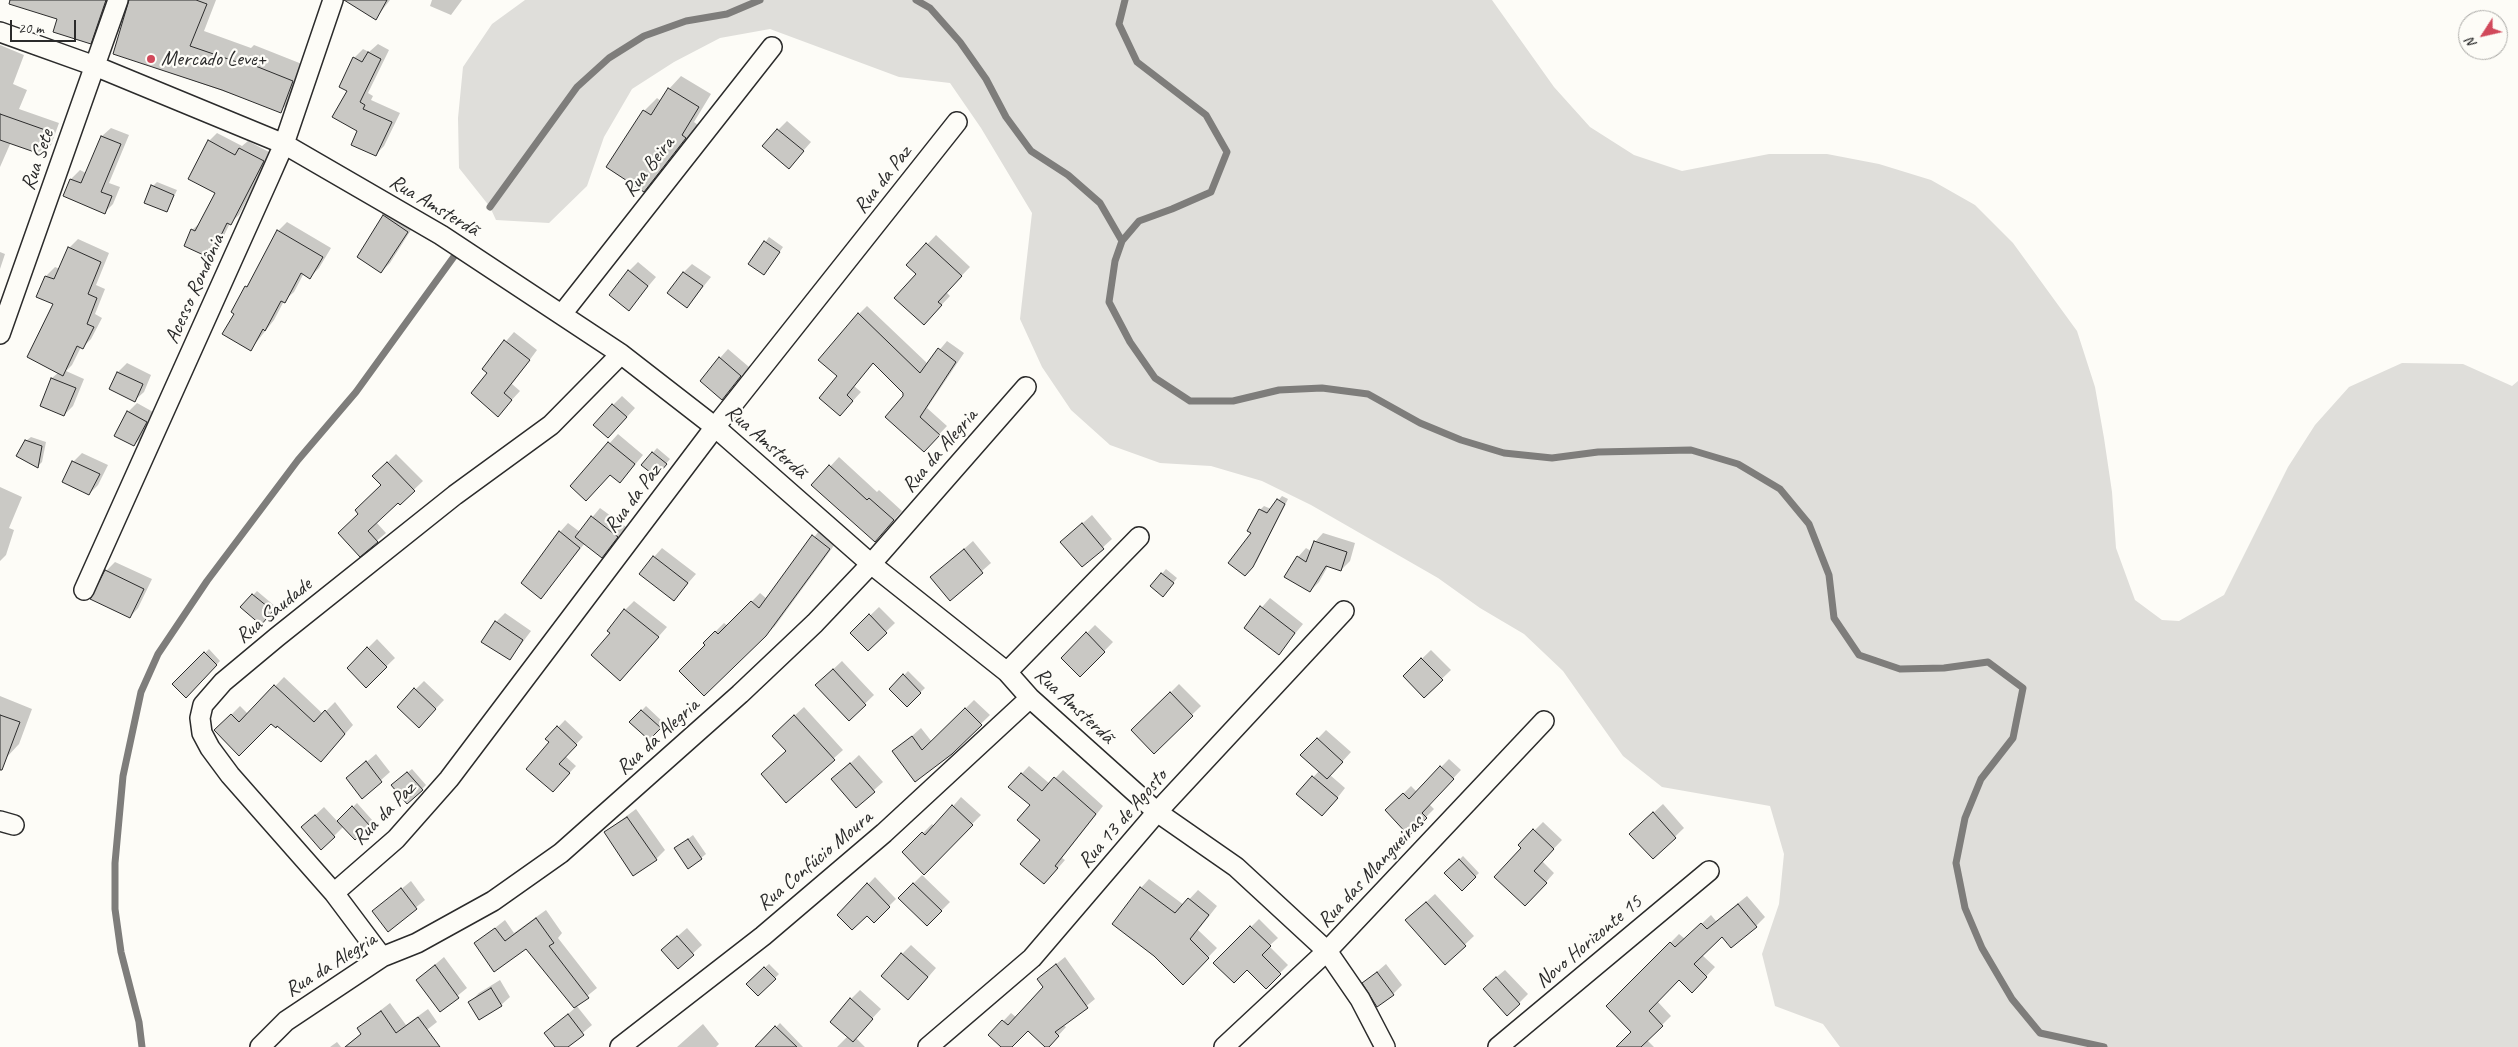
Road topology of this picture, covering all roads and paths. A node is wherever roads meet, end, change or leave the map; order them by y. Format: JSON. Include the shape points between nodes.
{"nodes":[{"id":1,"x":118,"y":0,"type":"edge"},
{"id":2,"x":333,"y":0,"type":"edge"},
{"id":3,"x":0,"y":32,"type":"edge"},
{"id":4,"x":772,"y":47,"type":"dead end"},
{"id":5,"x":95,"y":66,"type":"junction"},
{"id":6,"x":957,"y":122,"type":"dead end"},
{"id":7,"x":284,"y":144,"type":"junction"},
{"id":8,"x":562,"y":314,"type":"junction"},
{"id":9,"x":0,"y":334,"type":"edge"},
{"id":10,"x":621,"y":354,"type":"junction"},
{"id":11,"x":1026,"y":387,"type":"dead end"},
{"id":12,"x":716,"y":426,"type":"junction"},
{"id":13,"x":1139,"y":537,"type":"dead end"},
{"id":14,"x":871,"y":564,"type":"junction"},
{"id":15,"x":84,"y":590,"type":"dead end"},
{"id":16,"x":1344,"y":611,"type":"dead end"},
{"id":17,"x":1008,"y":672,"type":"junction"},
{"id":18,"x":1030,"y":698,"type":"junction"},
{"id":19,"x":1544,"y":721,"type":"dead end"},
{"id":20,"x":1157,"y":812,"type":"junction"},
{"id":21,"x":1709,"y":871,"type":"dead end"},
{"id":22,"x":334,"y":893,"type":"junction"},
{"id":23,"x":1328,"y":951,"type":"junction"},
{"id":24,"x":382,"y":957,"type":"junction"},
{"id":25,"x":260,"y":1047,"type":"edge"},
{"id":26,"x":620,"y":1047,"type":"edge"},
{"id":27,"x":928,"y":1047,"type":"edge"},
{"id":28,"x":1224,"y":1047,"type":"edge"},
{"id":29,"x":1385,"y":1047,"type":"edge"},
{"id":30,"x":1498,"y":1047,"type":"edge"}],
"edges":[{"from":1,"to":5,"type":"street","name":"Rua Sete"},
{"from":2,"to":7,"type":"street","name":"Acesso Rondônia"},
{"from":3,"to":5,"type":"street","name":"Rua Amsterdã"},
{"from":4,"to":8,"type":"street","name":"Rua Beira"},
{"from":5,"to":7,"type":"street","name":"Rua Amsterdã"},
{"from":5,"to":9,"type":"street","name":"Rua Sete"},
{"from":6,"to":12,"type":"street","name":"Rua da Paz"},
{"from":7,"to":8,"type":"street","name":"Rua Amsterdã","via":[[441,235]]},
{"from":7,"to":15,"type":"street","name":"Acesso Rondônia"},
{"from":8,"to":10,"type":"street","name":"Rua Amsterdã"},
{"from":10,"to":12,"type":"street","name":"Rua Amsterdã"},
{"from":10,"to":22,"type":"street","name":"Rua Saudade","via":[[551,425],[455,495],[277,637],[223,682],[203,704],[201,726],[210,748]]},
{"from":11,"to":14,"type":"street","name":"Rua da Alegria"},
{"from":12,"to":14,"type":"street","name":"Rua Amsterdã"},
{"from":12,"to":22,"type":"street","name":"Rua da Paz","via":[[449,779],[396,839]]},
{"from":13,"to":17,"type":"street"},
{"from":14,"to":17,"type":"street","name":"Rua Amsterdã"},
{"from":14,"to":24,"type":"street","name":"Rua da Alegria","via":[[740,694],[561,853],[494,901],[417,943]]},
{"from":16,"to":20,"type":"street","name":"Rua 13 de Agosto"},
{"from":17,"to":18,"type":"street","name":"Rua Amsterdã"},
{"from":18,"to":20,"type":"street","name":"Rua Amsterdã"},
{"from":18,"to":26,"type":"street","name":"Rua Confúcio Moura","via":[[884,833],[763,936]]},
{"from":19,"to":23,"type":"street","name":"Rua das Mangueiras"},
{"from":20,"to":23,"type":"street","name":"Rua Amsterdã","via":[[1236,867]]},
{"from":20,"to":27,"type":"street","name":"Rua 13 de Agosto","via":[[1032,958]]},
{"from":21,"to":30,"type":"street","name":"Novo Horizonte 15"},
{"from":22,"to":24,"type":"street","name":"Rua Saudade"},
{"from":23,"to":28,"type":"street","name":"Rua das Mangueiras"},
{"from":23,"to":29,"type":"street","name":"Rua Amsterdã","via":[[1360,999]]},
{"from":24,"to":25,"type":"street","name":"Rua da Alegria","via":[[286,1021]]}]}
